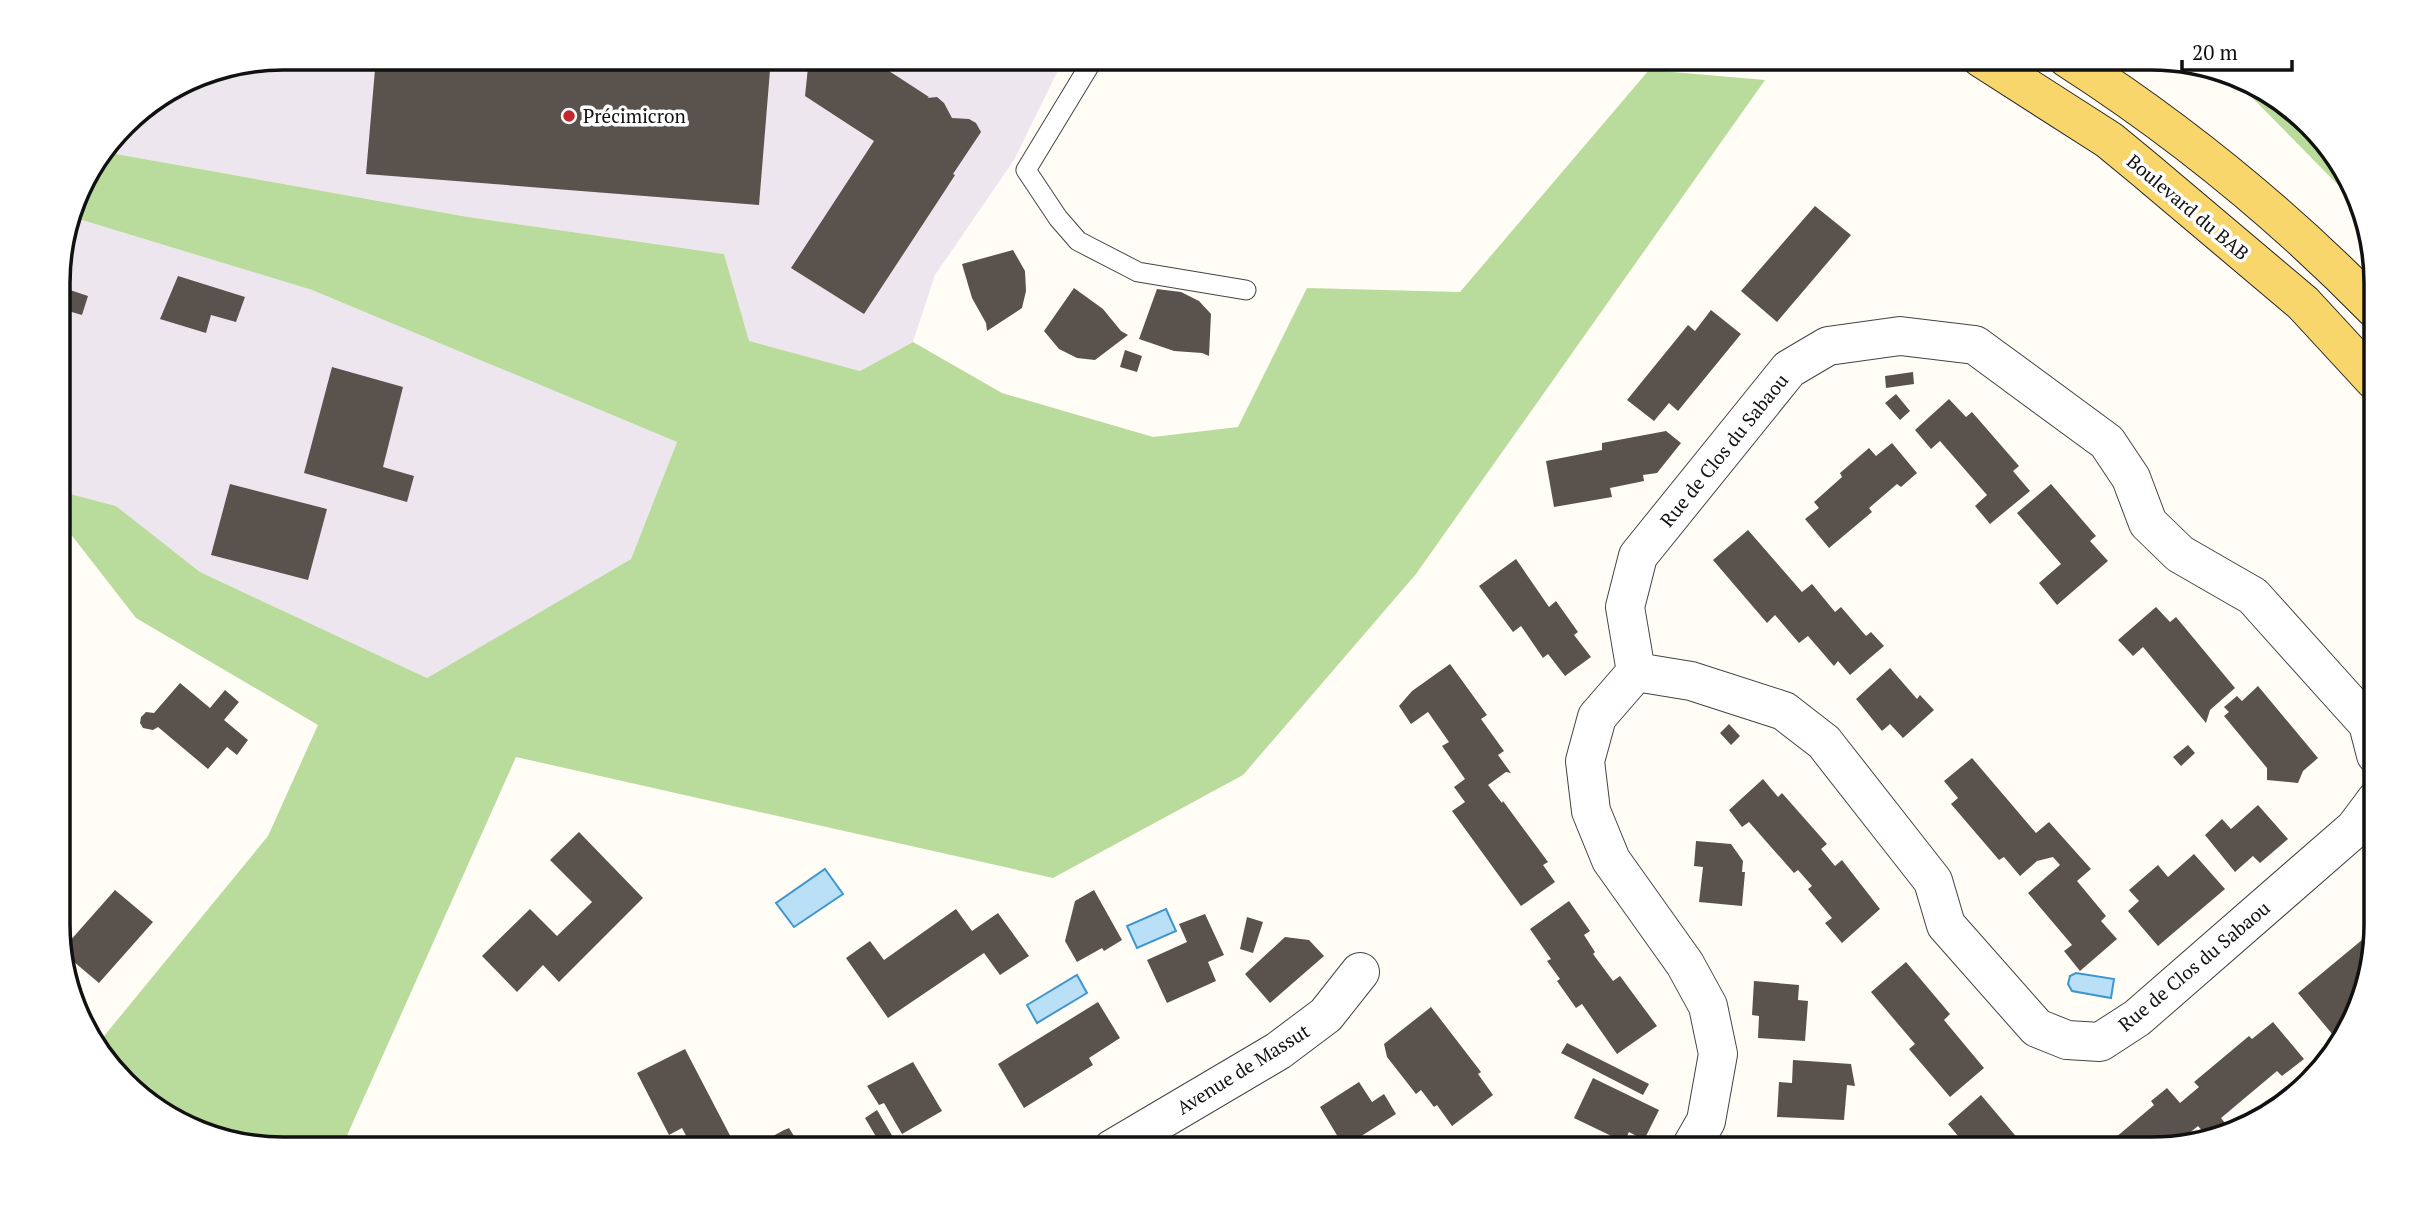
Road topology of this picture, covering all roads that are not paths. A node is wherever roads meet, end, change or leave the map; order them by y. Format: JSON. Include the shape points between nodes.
{"nodes":[{"id":1,"x":1087,"y":70,"type":"edge"},
{"id":2,"x":2000,"y":70,"type":"edge"},
{"id":3,"x":2086,"y":70,"type":"edge"},
{"id":4,"x":1246,"y":290,"type":"dead end"},
{"id":5,"x":2364,"y":298,"type":"edge"},
{"id":6,"x":2364,"y":369,"type":"edge"},
{"id":7,"x":1636,"y":672,"type":"junction"},
{"id":8,"x":2364,"y":720,"type":"edge"},
{"id":9,"x":2364,"y":816,"type":"edge"},
{"id":10,"x":1360,"y":972,"type":"dead end"},
{"id":11,"x":1132,"y":1137,"type":"edge"},
{"id":12,"x":1697,"y":1137,"type":"edge"}],
"edges":[{"from":1,"to":4,"type":"lane","via":[[1026,170],[1058,219],[1078,241],[1138,272]]},
{"from":2,"to":6,"type":"main road","name":"Boulevard du BAB","via":[[2109,140],[2303,303]]},
{"from":3,"to":5,"type":"main road","via":[[2227,172]]},
{"from":7,"to":8,"type":"street","name":"Rue de Clos du Sabaou","via":[[1625,607],[1638,556],[1789,369],[1828,346],[1900,336],[1975,345],[2106,442],[2131,478],[2148,523],[2180,554],[2253,596]]},
{"from":7,"to":9,"type":"street","name":"Rue de Clos du Sabaou","via":[[1691,681],[1784,711],[1824,742],[1933,881],[1946,925],[2037,1028],[2067,1040],[2100,1042],[2137,1018]]},
{"from":7,"to":12,"type":"street","via":[[1597,717],[1585,761],[1591,811],[1611,860],[1685,964],[1707,1006],[1718,1055],[1706,1121]]},
{"from":10,"to":11,"type":"street","name":"Avenue de Massut","via":[[1326,1015],[1278,1051]]}]}
